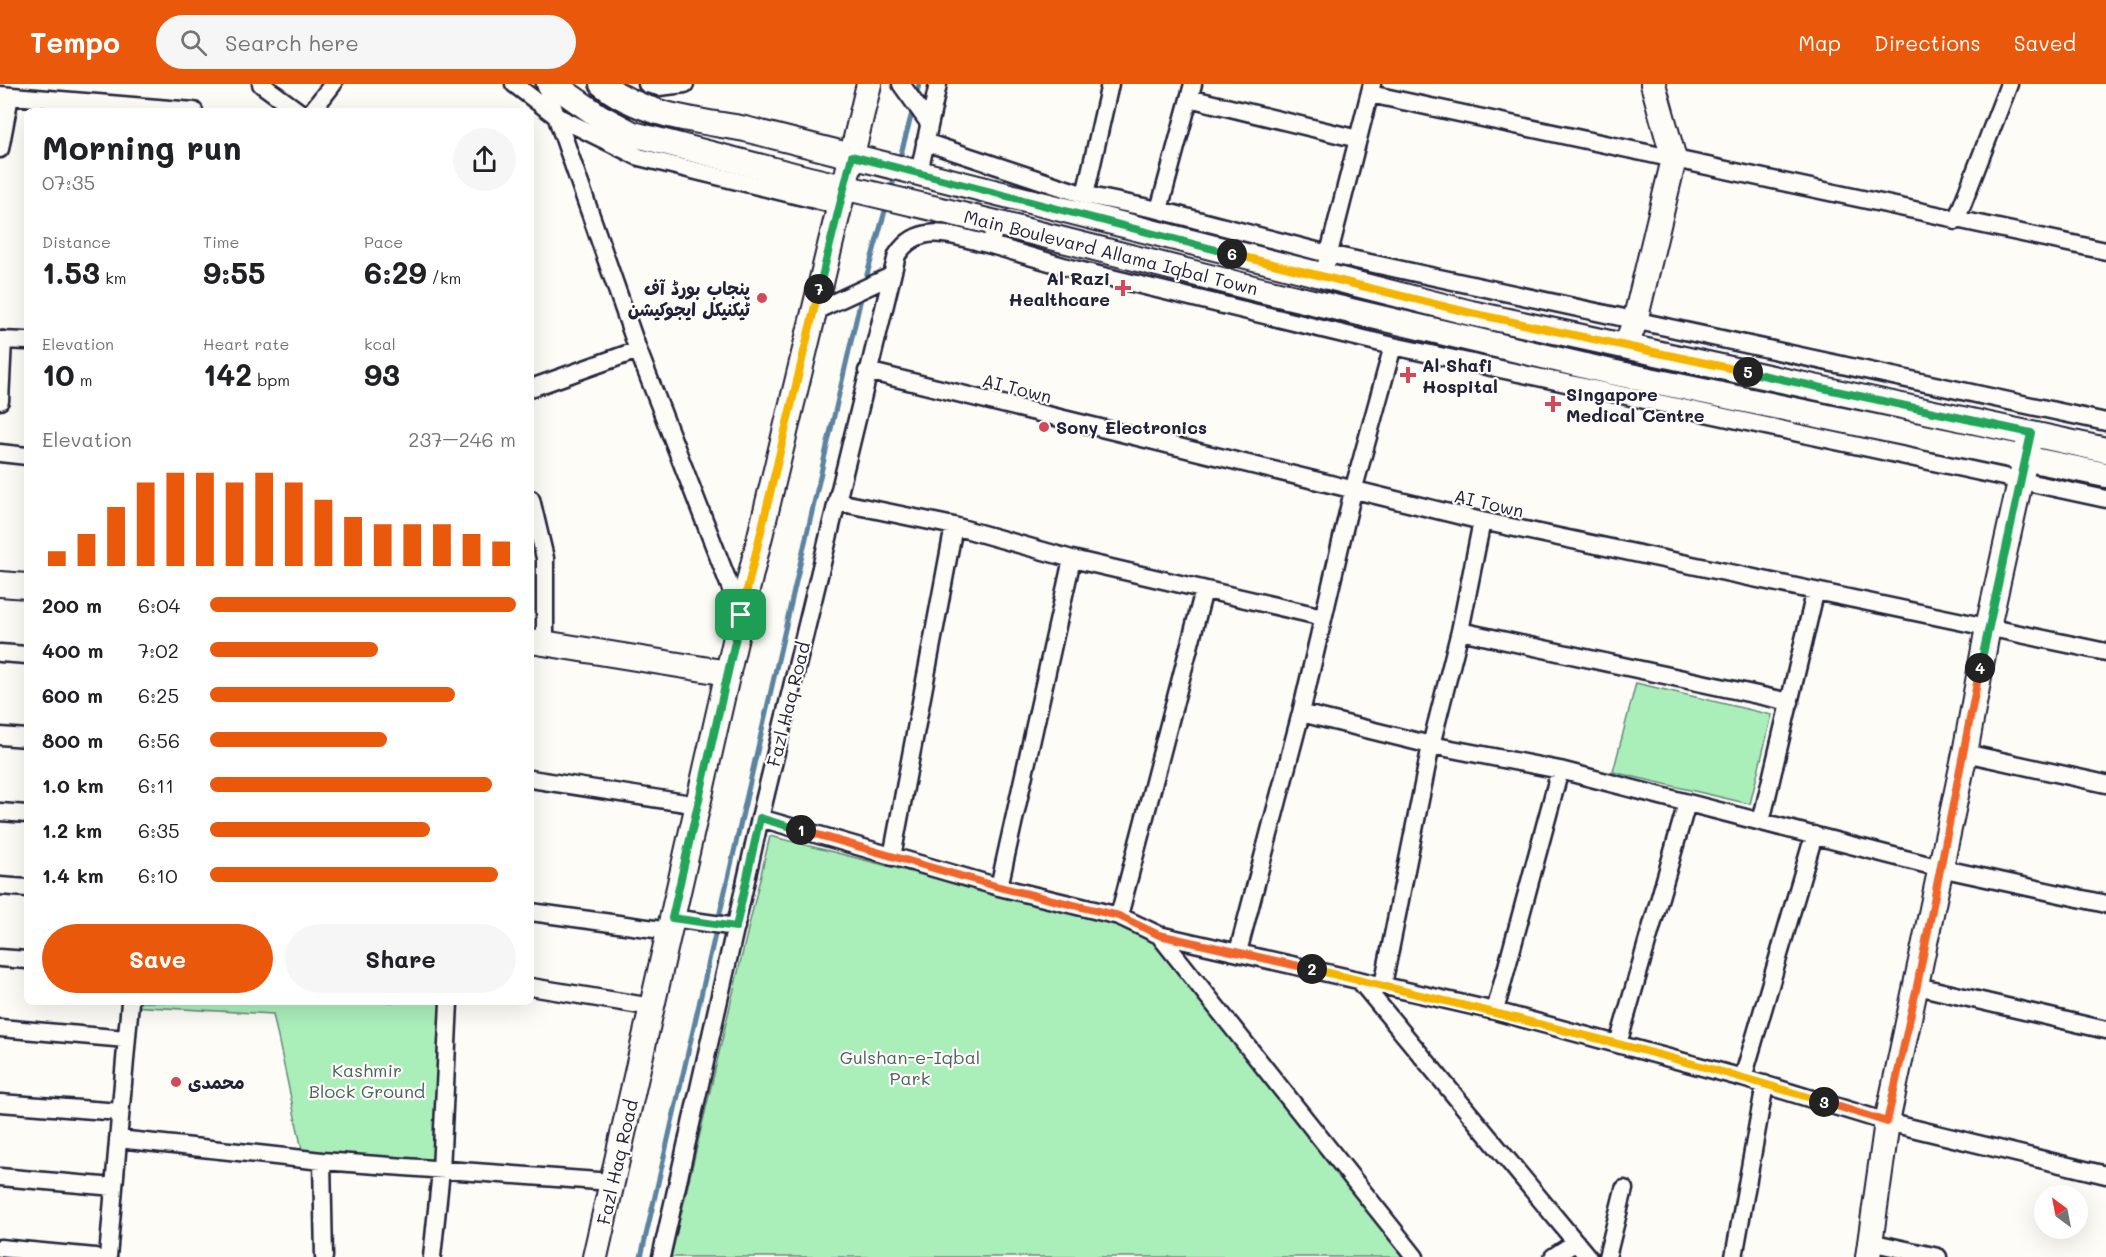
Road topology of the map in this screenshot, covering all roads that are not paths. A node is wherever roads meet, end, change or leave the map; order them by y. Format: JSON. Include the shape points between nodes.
{"nodes":[{"id":1,"x":261,"y":84,"type":"edge"},
{"id":2,"x":333,"y":84,"type":"edge"},
{"id":3,"x":514,"y":84,"type":"edge"},
{"id":4,"x":545,"y":84,"type":"edge"},
{"id":5,"x":553,"y":84,"type":"edge"},
{"id":6,"x":602,"y":84,"type":"edge"},
{"id":7,"x":647,"y":84,"type":"edge"},
{"id":8,"x":869,"y":84,"type":"edge"},
{"id":9,"x":901,"y":84,"type":"edge"},
{"id":10,"x":938,"y":84,"type":"edge"},
{"id":11,"x":1110,"y":84,"type":"edge"},
{"id":12,"x":1653,"y":84,"type":"edge"},
{"id":13,"x":2009,"y":84,"type":"edge"},
{"id":14,"x":679,"y":85,"type":"edge"},
{"id":15,"x":1371,"y":89,"type":"edge"},
{"id":16,"x":1191,"y":91,"type":"edge"},
{"id":17,"x":5,"y":95,"type":"edge"},
{"id":18,"x":118,"y":108,"type":"edge"},
{"id":19,"x":294,"y":108,"type":"edge"},
{"id":20,"x":314,"y":108,"type":"edge"},
{"id":21,"x":556,"y":116,"type":"junction"},
{"id":22,"x":677,"y":117,"type":"junction"},
{"id":23,"x":927,"y":119,"type":"junction"},
{"id":24,"x":1358,"y":139,"type":"junction"},
{"id":25,"x":925,"y":142,"type":"junction"},
{"id":26,"x":0,"y":149,"type":"edge"},
{"id":27,"x":863,"y":159,"type":"junction"},
{"id":28,"x":1674,"y":159,"type":"junction"},
{"id":29,"x":914,"y":172,"type":"junction"},
{"id":30,"x":847,"y":195,"type":"junction"},
{"id":31,"x":1085,"y":195,"type":"junction"},
{"id":32,"x":1159,"y":210,"type":"junction"},
{"id":33,"x":1956,"y":220,"type":"junction"},
{"id":34,"x":994,"y":234,"type":"junction"},
{"id":35,"x":2106,"y":251,"type":"edge"},
{"id":36,"x":1325,"y":266,"type":"junction"},
{"id":37,"x":891,"y":276,"type":"junction"},
{"id":38,"x":813,"y":312,"type":"junction"},
{"id":39,"x":1635,"y":321,"type":"junction"},
{"id":40,"x":2,"y":340,"type":"edge"},
{"id":41,"x":24,"y":341,"type":"edge"},
{"id":42,"x":1393,"y":346,"type":"junction"},
{"id":43,"x":1626,"y":346,"type":"junction"},
{"id":44,"x":638,"y":350,"type":"junction"},
{"id":45,"x":867,"y":371,"type":"junction"},
{"id":46,"x":534,"y":387,"type":"edge"},
{"id":47,"x":0,"y":400,"type":"edge"},
{"id":48,"x":2106,"y":422,"type":"edge"},
{"id":49,"x":2031,"y":433,"type":"junction"},
{"id":50,"x":2106,"y":450,"type":"edge"},
{"id":51,"x":0,"y":453,"type":"edge"},
{"id":52,"x":24,"y":456,"type":"edge"},
{"id":53,"x":2025,"y":457,"type":"junction"},
{"id":54,"x":2106,"y":475,"type":"edge"},
{"id":55,"x":2020,"y":481,"type":"junction"},
{"id":56,"x":1353,"y":492,"type":"junction"},
{"id":57,"x":2106,"y":499,"type":"edge"},
{"id":58,"x":838,"y":502,"type":"junction"},
{"id":59,"x":534,"y":516,"type":"edge"},
{"id":60,"x":1482,"y":521,"type":"junction"},
{"id":61,"x":954,"y":526,"type":"junction"},
{"id":62,"x":1072,"y":559,"type":"junction"},
{"id":63,"x":0,"y":584,"type":"edge"},
{"id":64,"x":24,"y":586,"type":"edge"},
{"id":65,"x":1204,"y":590,"type":"junction"},
{"id":66,"x":1815,"y":593,"type":"junction"},
{"id":67,"x":741,"y":615,"type":"junction"},
{"id":68,"x":1323,"y":617,"type":"junction"},
{"id":69,"x":1988,"y":627,"type":"junction"},
{"id":70,"x":1460,"y":631,"type":"junction"},
{"id":71,"x":538,"y":642,"type":"edge"},
{"id":72,"x":2106,"y":652,"type":"edge"},
{"id":73,"x":0,"y":653,"type":"edge"},
{"id":74,"x":24,"y":655,"type":"edge"},
{"id":75,"x":728,"y":673,"type":"junction"},
{"id":76,"x":1790,"y":702,"type":"junction"},
{"id":77,"x":1301,"y":713,"type":"junction"},
{"id":78,"x":0,"y":736,"type":"edge"},
{"id":79,"x":24,"y":738,"type":"edge"},
{"id":80,"x":1431,"y":745,"type":"junction"},
{"id":81,"x":1965,"y":753,"type":"junction"},
{"id":82,"x":1560,"y":770,"type":"junction"},
{"id":83,"x":534,"y":779,"type":"edge"},
{"id":84,"x":2106,"y":784,"type":"edge"},
{"id":85,"x":1687,"y":803,"type":"junction"},
{"id":86,"x":698,"y":805,"type":"junction"},
{"id":87,"x":0,"y":812,"type":"edge"},
{"id":88,"x":24,"y":814,"type":"edge"},
{"id":89,"x":760,"y":818,"type":"junction"},
{"id":90,"x":1761,"y":822,"type":"junction"},
{"id":91,"x":1814,"y":835,"type":"junction"},
{"id":92,"x":892,"y":857,"type":"junction"},
{"id":93,"x":1940,"y":868,"type":"junction"},
{"id":94,"x":0,"y":885,"type":"edge"},
{"id":95,"x":999,"y":887,"type":"junction"},
{"id":96,"x":24,"y":888,"type":"edge"},
{"id":97,"x":2106,"y":904,"type":"edge"},
{"id":98,"x":534,"y":912,"type":"edge"},
{"id":99,"x":1119,"y":916,"type":"junction"},
{"id":100,"x":671,"y":924,"type":"junction"},
{"id":101,"x":731,"y":927,"type":"junction"},
{"id":102,"x":1159,"y":935,"type":"junction"},
{"id":103,"x":1238,"y":952,"type":"junction"},
{"id":104,"x":0,"y":958,"type":"edge"},
{"id":105,"x":24,"y":960,"type":"edge"},
{"id":106,"x":1359,"y":980,"type":"junction"},
{"id":107,"x":1383,"y":985,"type":"junction"},
{"id":108,"x":1917,"y":986,"type":"junction"},
{"id":109,"x":534,"y":987,"type":"edge"},
{"id":110,"x":130,"y":1005,"type":"edge"},
{"id":111,"x":449,"y":1005,"type":"edge"},
{"id":112,"x":652,"y":1007,"type":"junction"},
{"id":113,"x":1495,"y":1011,"type":"junction"},
{"id":114,"x":0,"y":1028,"type":"edge"},
{"id":115,"x":2106,"y":1030,"type":"edge"},
{"id":116,"x":126,"y":1039,"type":"junction"},
{"id":117,"x":1618,"y":1044,"type":"junction"},
{"id":118,"x":1743,"y":1078,"type":"junction"},
{"id":119,"x":1765,"y":1084,"type":"junction"},
{"id":120,"x":0,"y":1103,"type":"edge"},
{"id":121,"x":120,"y":1112,"type":"junction"},
{"id":122,"x":1887,"y":1122,"type":"junction"},
{"id":123,"x":118,"y":1138,"type":"junction"},
{"id":124,"x":322,"y":1161,"type":"junction"},
{"id":125,"x":441,"y":1171,"type":"junction"},
{"id":126,"x":2106,"y":1175,"type":"edge"},
{"id":127,"x":0,"y":1177,"type":"edge"},
{"id":128,"x":612,"y":1182,"type":"junction"},
{"id":129,"x":114,"y":1187,"type":"junction"},
{"id":130,"x":1624,"y":1189,"type":"dead end"},
{"id":131,"x":1576,"y":1242,"type":"junction"},
{"id":132,"x":0,"y":1248,"type":"edge"},
{"id":133,"x":1869,"y":1250,"type":"edge"},
{"id":134,"x":95,"y":1257,"type":"edge"},
{"id":135,"x":108,"y":1257,"type":"edge"},
{"id":136,"x":324,"y":1257,"type":"edge"},
{"id":137,"x":432,"y":1257,"type":"edge"},
{"id":138,"x":595,"y":1257,"type":"edge"},
{"id":139,"x":661,"y":1257,"type":"edge"},
{"id":140,"x":1415,"y":1257,"type":"edge"},
{"id":141,"x":1553,"y":1257,"type":"edge"},
{"id":142,"x":1588,"y":1257,"type":"edge"},
{"id":143,"x":1607,"y":1257,"type":"edge"},
{"id":144,"x":1734,"y":1257,"type":"edge"},
{"id":145,"x":1938,"y":1257,"type":"edge"}],
"edges":[{"from":1,"to":19,"type":"street"},
{"from":2,"to":20,"type":"street"},
{"from":3,"to":21,"type":"street"},
{"from":4,"to":21,"type":"street"},
{"from":5,"to":30,"type":"main road","name":"Main Boulevard Allama Iqbal Town","via":[[633,134]]},
{"from":6,"to":22,"type":"main road","name":"Main Boulevard Allama Iqbal Town","via":[[640,107]]},
{"from":7,"to":14,"type":"street"},
{"from":8,"to":27,"type":"main road","name":"Fazl Haq Road"},
{"from":9,"to":23,"type":"street"},
{"from":10,"to":23,"type":"street"},
{"from":11,"to":31,"type":"street"},
{"from":12,"to":28,"type":"main road"},
{"from":13,"to":33,"type":"street"},
{"from":14,"to":22,"type":"street"},
{"from":15,"to":24,"type":"street"},
{"from":15,"to":28,"type":"street"},
{"from":16,"to":24,"type":"street"},
{"from":16,"to":32,"type":"street"},
{"from":17,"to":18,"type":"street"},
{"from":17,"to":26,"type":"street"},
{"from":21,"to":30,"type":"street","via":[[639,157]]},
{"from":21,"to":44,"type":"street"},
{"from":22,"to":27,"type":"main road","name":"Main Boulevard Allama Iqbal Town","via":[[745,129]]},
{"from":23,"to":25,"type":"street"},
{"from":24,"to":36,"type":"street"},
{"from":25,"to":29,"type":"street"},
{"from":25,"to":31,"type":"street"},
{"from":27,"to":29,"type":"main road","name":"Main Boulevard Allama Iqbal Town"},
{"from":27,"to":30,"type":"main road","name":"Fazl Haq Road"},
{"from":28,"to":33,"type":"street"},
{"from":28,"to":39,"type":"main road"},
{"from":29,"to":36,"type":"main road","name":"Main Boulevard Allama Iqbal Town"},
{"from":30,"to":34,"type":"main road","name":"Main Boulevard Allama Iqbal Town","via":[[902,201]]},
{"from":30,"to":38,"type":"main road","name":"Fazl Haq Road"},
{"from":31,"to":32,"type":"street"},
{"from":32,"to":36,"type":"street"},
{"from":33,"to":35,"type":"street"},
{"from":34,"to":37,"type":"street","name":"Fazl Haq Road","via":[[921,234],[902,246]]},
{"from":34,"to":42,"type":"street","name":"Fazl Haq Road","via":[[1081,271]]},
{"from":34,"to":53,"type":"main road","name":"Main Boulevard Allama Iqbal Town","via":[[1257,289],[1600,369]]},
{"from":36,"to":39,"type":"street"},
{"from":36,"to":43,"type":"main road","name":"Main Boulevard Allama Iqbal Town","via":[[1471,313]]},
{"from":37,"to":38,"type":"street"},
{"from":37,"to":45,"type":"street","name":"Fazl Haq Road"},
{"from":38,"to":67,"type":"main road","name":"Fazl Haq Road"},
{"from":39,"to":43,"type":"main road"},
{"from":39,"to":48,"type":"street"},
{"from":40,"to":41,"type":"street"},
{"from":40,"to":47,"type":"street"},
{"from":42,"to":55,"type":"street","name":"Fazl Haq Road"},
{"from":42,"to":56,"type":"street"},
{"from":43,"to":49,"type":"main road","name":"Main Boulevard Allama Iqbal Town"},
{"from":44,"to":46,"type":"street"},
{"from":44,"to":67,"type":"street"},
{"from":45,"to":56,"type":"street","name":"AI Town"},
{"from":45,"to":58,"type":"street","name":"Fazl Haq Road"},
{"from":49,"to":50,"type":"main road","name":"Main Boulevard Allama Iqbal Town"},
{"from":49,"to":53,"type":"main road"},
{"from":51,"to":52,"type":"street"},
{"from":53,"to":54,"type":"main road","name":"Main Boulevard Allama Iqbal Town"},
{"from":53,"to":55,"type":"main road"},
{"from":55,"to":57,"type":"street","name":"Fazl Haq Road"},
{"from":55,"to":69,"type":"main road"},
{"from":56,"to":60,"type":"street","name":"AI Town"},
{"from":56,"to":68,"type":"street"},
{"from":58,"to":61,"type":"street"},
{"from":58,"to":89,"type":"street","name":"Fazl Haq Road"},
{"from":59,"to":71,"type":"street","via":[[545,558]]},
{"from":60,"to":66,"type":"street","name":"AI Town"},
{"from":60,"to":70,"type":"street"},
{"from":61,"to":62,"type":"street"},
{"from":61,"to":92,"type":"street"},
{"from":62,"to":65,"type":"street"},
{"from":62,"to":95,"type":"street"},
{"from":63,"to":64,"type":"main road"},
{"from":65,"to":68,"type":"street"},
{"from":65,"to":99,"type":"street"},
{"from":66,"to":69,"type":"street","name":"AI Town"},
{"from":66,"to":76,"type":"street"},
{"from":67,"to":75,"type":"main road","name":"Fazl Haq Road"},
{"from":68,"to":77,"type":"street"},
{"from":69,"to":72,"type":"street","name":"AI Town"},
{"from":69,"to":81,"type":"main road"},
{"from":70,"to":76,"type":"street"},
{"from":70,"to":80,"type":"street"},
{"from":71,"to":75,"type":"main road"},
{"from":73,"to":74,"type":"street"},
{"from":75,"to":86,"type":"main road","name":"Fazl Haq Road"},
{"from":76,"to":90,"type":"street"},
{"from":77,"to":80,"type":"street"},
{"from":77,"to":103,"type":"street"},
{"from":78,"to":79,"type":"street"},
{"from":80,"to":82,"type":"street"},
{"from":80,"to":107,"type":"street"},
{"from":81,"to":84,"type":"street"},
{"from":81,"to":93,"type":"main road"},
{"from":82,"to":85,"type":"street"},
{"from":82,"to":113,"type":"street"},
{"from":83,"to":86,"type":"street"},
{"from":85,"to":90,"type":"street"},
{"from":85,"to":117,"type":"street"},
{"from":86,"to":100,"type":"main road","name":"Fazl Haq Road"},
{"from":87,"to":88,"type":"street"},
{"from":89,"to":92,"type":"street"},
{"from":89,"to":101,"type":"street","name":"Fazl Haq Road"},
{"from":90,"to":91,"type":"street"},
{"from":91,"to":93,"type":"street"},
{"from":91,"to":118,"type":"street"},
{"from":92,"to":95,"type":"street"},
{"from":93,"to":97,"type":"street"},
{"from":93,"to":108,"type":"main road"},
{"from":94,"to":96,"type":"street"},
{"from":95,"to":99,"type":"street"},
{"from":98,"to":100,"type":"street"},
{"from":99,"to":102,"type":"street"},
{"from":100,"to":101,"type":"street","via":[[702,922]]},
{"from":100,"to":112,"type":"main road","name":"Fazl Haq Road"},
{"from":101,"to":139,"type":"street","name":"Fazl Haq Road"},
{"from":102,"to":103,"type":"street"},
{"from":102,"to":140,"type":"street"},
{"from":103,"to":106,"type":"street"},
{"from":104,"to":105,"type":"street"},
{"from":106,"to":107,"type":"street"},
{"from":106,"to":131,"type":"street"},
{"from":107,"to":113,"type":"street"},
{"from":108,"to":115,"type":"street"},
{"from":108,"to":122,"type":"main road"},
{"from":109,"to":112,"type":"street"},
{"from":110,"to":116,"type":"street"},
{"from":111,"to":125,"type":"street"},
{"from":112,"to":128,"type":"main road","name":"Fazl Haq Road"},
{"from":113,"to":117,"type":"street"},
{"from":114,"to":116,"type":"street"},
{"from":116,"to":121,"type":"street"},
{"from":117,"to":118,"type":"street"},
{"from":118,"to":119,"type":"street"},
{"from":119,"to":122,"type":"street"},
{"from":119,"to":144,"type":"street"},
{"from":120,"to":121,"type":"street"},
{"from":121,"to":123,"type":"street"},
{"from":122,"to":126,"type":"street"},
{"from":122,"to":133,"type":"main road"},
{"from":123,"to":124,"type":"street"},
{"from":123,"to":129,"type":"street"},
{"from":124,"to":125,"type":"street"},
{"from":124,"to":136,"type":"street"},
{"from":125,"to":128,"type":"street"},
{"from":125,"to":137,"type":"street"},
{"from":127,"to":129,"type":"street"},
{"from":128,"to":138,"type":"main road","name":"Fazl Haq Road"},
{"from":129,"to":135,"type":"street"},
{"from":130,"to":143,"type":"street"},
{"from":131,"to":141,"type":"street"},
{"from":131,"to":142,"type":"street"},
{"from":132,"to":134,"type":"street"},
{"from":133,"to":145,"type":"street"}]}
